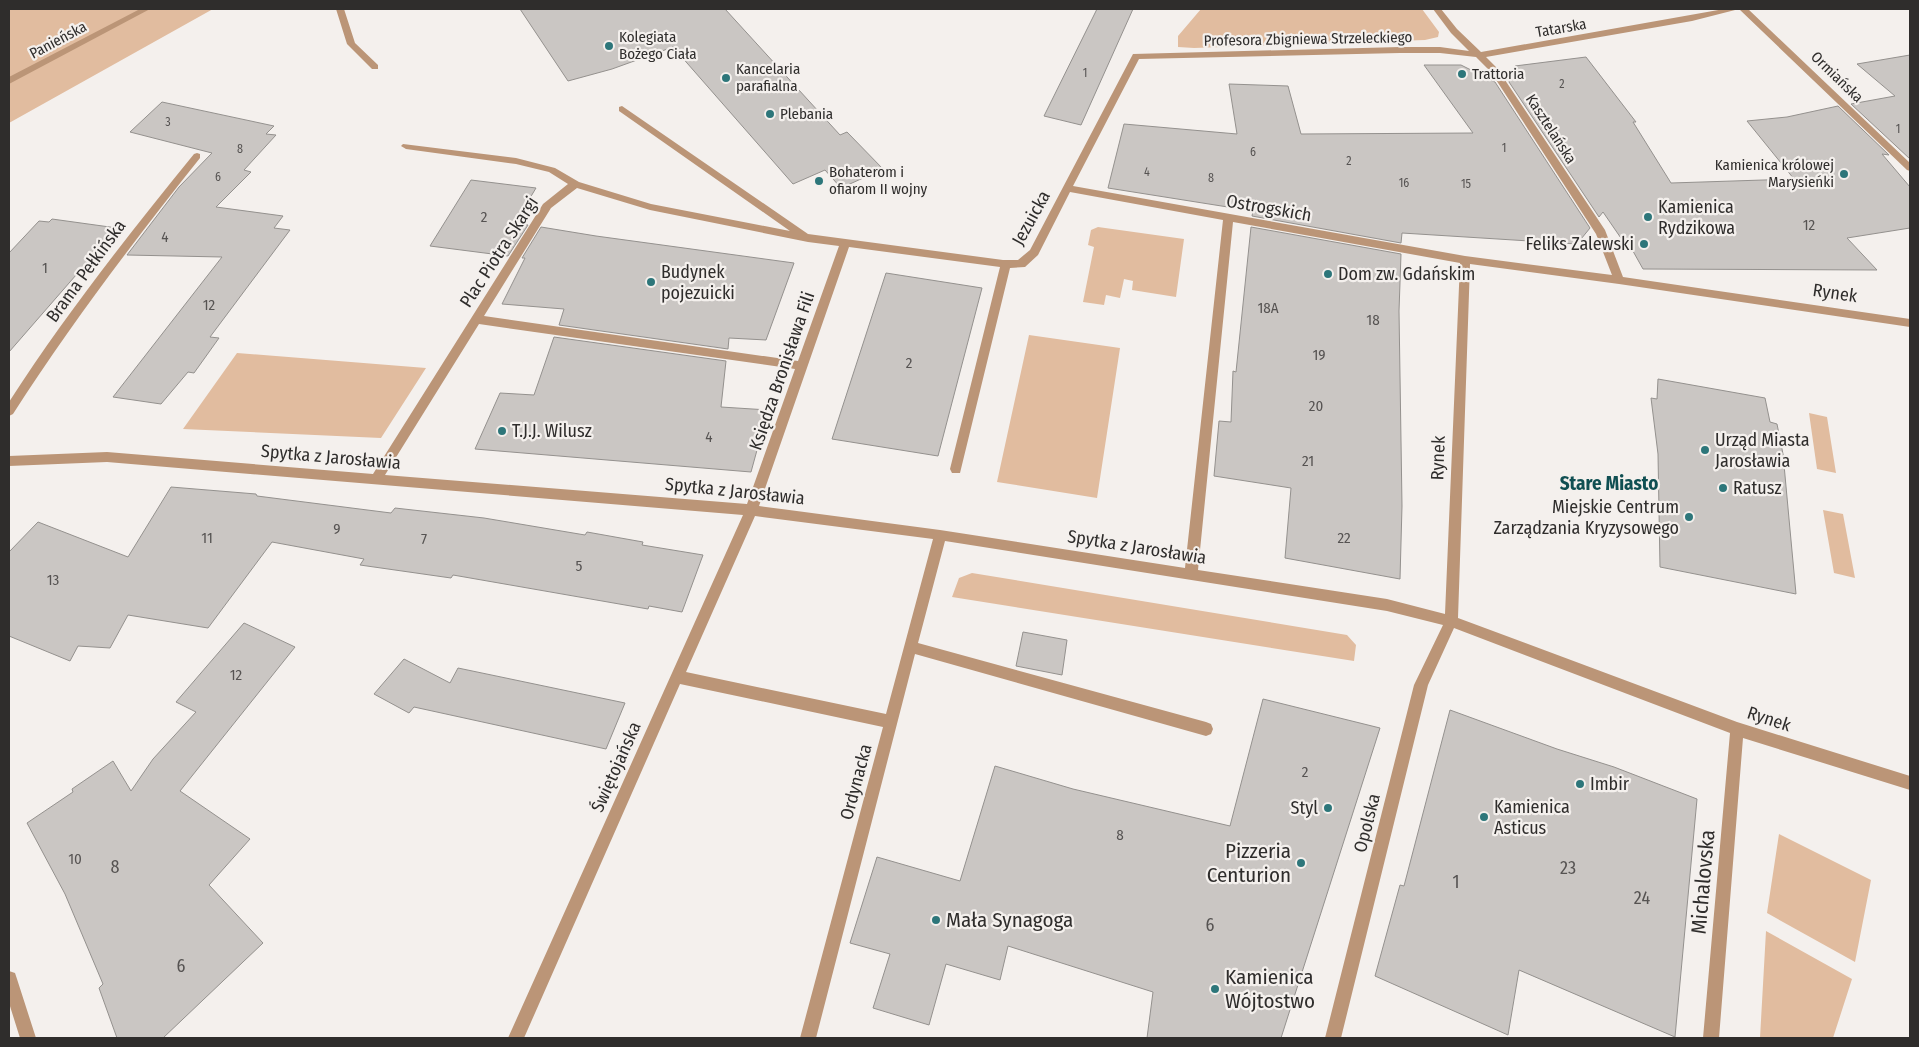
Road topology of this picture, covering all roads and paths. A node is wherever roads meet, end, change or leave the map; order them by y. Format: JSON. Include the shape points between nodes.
{"nodes":[{"id":1,"x":146,"y":9,"type":"edge"},
{"id":2,"x":340,"y":9,"type":"edge"},
{"id":3,"x":1437,"y":9,"type":"edge"},
{"id":4,"x":1684,"y":9,"type":"edge"},
{"id":5,"x":1734,"y":9,"type":"edge"},
{"id":6,"x":1743,"y":9,"type":"edge"},
{"id":7,"x":1692,"y":18,"type":"junction"},
{"id":8,"x":1480,"y":55,"type":"junction"},
{"id":9,"x":1136,"y":56,"type":"joint"},
{"id":10,"x":376,"y":67,"type":"dead end"},
{"id":11,"x":9,"y":81,"type":"edge"},
{"id":12,"x":622,"y":109,"type":"dead end"},
{"id":13,"x":406,"y":146,"type":"dead end"},
{"id":14,"x":197,"y":156,"type":"dead end"},
{"id":15,"x":1910,"y":168,"type":"edge"},
{"id":16,"x":575,"y":184,"type":"junction"},
{"id":17,"x":1067,"y":188,"type":"junction"},
{"id":18,"x":1228,"y":218,"type":"junction"},
{"id":19,"x":808,"y":238,"type":"junction"},
{"id":20,"x":845,"y":243,"type":"junction"},
{"id":21,"x":1465,"y":260,"type":"junction"},
{"id":22,"x":1006,"y":264,"type":"junction"},
{"id":23,"x":1619,"y":280,"type":"junction"},
{"id":24,"x":476,"y":319,"type":"junction"},
{"id":25,"x":1910,"y":323,"type":"edge"},
{"id":26,"x":802,"y":366,"type":"junction"},
{"id":27,"x":9,"y":411,"type":"edge"},
{"id":28,"x":9,"y":461,"type":"edge"},
{"id":29,"x":956,"y":469,"type":"dead end"},
{"id":30,"x":376,"y":479,"type":"junction"},
{"id":31,"x":751,"y":510,"type":"junction"},
{"id":32,"x":940,"y":535,"type":"junction"},
{"id":33,"x":1191,"y":574,"type":"junction"},
{"id":34,"x":1451,"y":621,"type":"junction"},
{"id":35,"x":911,"y":647,"type":"junction"},
{"id":36,"x":677,"y":677,"type":"junction"},
{"id":37,"x":891,"y":722,"type":"junction"},
{"id":38,"x":1206,"y":728,"type":"dead end"},
{"id":39,"x":1737,"y":729,"type":"junction"},
{"id":40,"x":1910,"y":783,"type":"edge"},
{"id":41,"x":9,"y":979,"type":"edge"},
{"id":42,"x":28,"y":1038,"type":"edge"},
{"id":43,"x":516,"y":1038,"type":"edge"},
{"id":44,"x":808,"y":1038,"type":"edge"},
{"id":45,"x":1333,"y":1038,"type":"edge"},
{"id":46,"x":1711,"y":1038,"type":"edge"}],
"edges":[{"from":1,"to":11,"type":"street","name":"Panieńska"},
{"from":2,"to":10,"type":"street","via":[[351,44]]},
{"from":3,"to":8,"type":"street","name":"Kasztelańska","via":[[1454,31]]},
{"from":4,"to":7,"type":"street"},
{"from":5,"to":7,"type":"street","name":"Tatarska"},
{"from":6,"to":15,"type":"street","name":"Ormiańska"},
{"from":7,"to":8,"type":"street","name":"Tatarska"},
{"from":8,"to":9,"type":"street","name":"Profesora Zbigniewa Strzeleckiego","via":[[1400,50]]},
{"from":8,"to":23,"type":"street","name":"Kasztelańska","via":[[1494,70],[1601,233]]},
{"from":9,"to":17,"type":"street","name":"Jezuicka"},
{"from":12,"to":19,"type":"street"},
{"from":13,"to":16,"type":"street","via":[[516,161],[552,170]]},
{"from":14,"to":27,"type":"street","name":"Brama Pełkińska","via":[[139,228]]},
{"from":16,"to":19,"type":"street","via":[[650,207]]},
{"from":16,"to":24,"type":"street","name":"Plac Piotra Skargi","via":[[547,206]]},
{"from":17,"to":18,"type":"street","name":"Ostrogskich"},
{"from":17,"to":22,"type":"street","name":"Jezuicka","via":[[1034,252],[1020,264]]},
{"from":18,"to":21,"type":"street","name":"Ostrogskich"},
{"from":18,"to":33,"type":"street"},
{"from":19,"to":20,"type":"street"},
{"from":20,"to":22,"type":"street","name":"Jezuicka"},
{"from":20,"to":26,"type":"street","name":"Księdza Bronisława Fili"},
{"from":21,"to":23,"type":"street","name":"Rynek"},
{"from":21,"to":34,"type":"street","name":"Rynek"},
{"from":22,"to":29,"type":"street"},
{"from":23,"to":25,"type":"street","name":"Rynek"},
{"from":24,"to":26,"type":"street"},
{"from":24,"to":30,"type":"street","name":"Plac Piotra Skargi"},
{"from":26,"to":31,"type":"street","name":"Księdza Bronisława Fili"},
{"from":28,"to":30,"type":"street","name":"Spytka z Jarosławia","via":[[107,457]]},
{"from":30,"to":31,"type":"street","name":"Spytka z Jarosławia"},
{"from":31,"to":32,"type":"street","name":"Spytka z Jarosławia"},
{"from":31,"to":36,"type":"street","name":"Świętojańska"},
{"from":32,"to":33,"type":"street","name":"Spytka z Jarosławia"},
{"from":32,"to":35,"type":"street","name":"Ordynacka"},
{"from":33,"to":34,"type":"street","name":"Spytka z Jarosławia","via":[[1387,605]]},
{"from":34,"to":39,"type":"street","name":"Rynek"},
{"from":34,"to":45,"type":"street","name":"Opolska","via":[[1421,685]]},
{"from":35,"to":37,"type":"street","name":"Ordynacka"},
{"from":35,"to":38,"type":"street"},
{"from":36,"to":37,"type":"street"},
{"from":36,"to":43,"type":"street","name":"Świętojańska"},
{"from":37,"to":44,"type":"street","name":"Ordynacka"},
{"from":39,"to":40,"type":"street","name":"Rynek"},
{"from":39,"to":46,"type":"street","name":"Michalovska"},
{"from":41,"to":42,"type":"street"}]}
